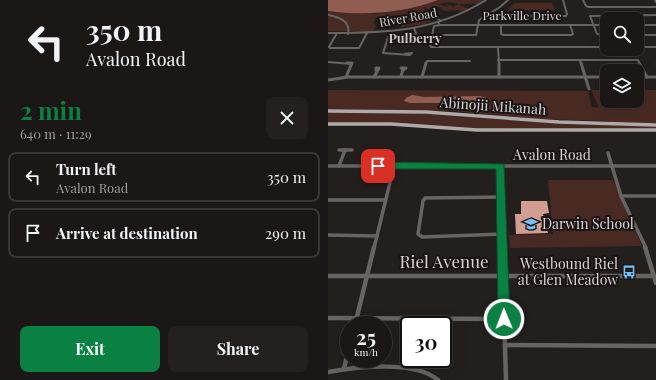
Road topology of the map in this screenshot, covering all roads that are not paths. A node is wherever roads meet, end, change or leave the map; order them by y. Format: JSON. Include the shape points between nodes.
{"nodes":[{"id":1,"x":486,"y":0,"type":"edge"},
{"id":2,"x":508,"y":0,"type":"edge"},
{"id":3,"x":563,"y":0,"type":"edge"},
{"id":4,"x":584,"y":0,"type":"edge"},
{"id":5,"x":656,"y":7,"type":"edge"},
{"id":6,"x":491,"y":13,"type":"junction"},
{"id":7,"x":328,"y":15,"type":"edge"},
{"id":8,"x":656,"y":15,"type":"edge"},
{"id":9,"x":434,"y":16,"type":"dead end"},
{"id":10,"x":440,"y":23,"type":"junction"},
{"id":11,"x":478,"y":25,"type":"junction"},
{"id":12,"x":500,"y":25,"type":"junction"},
{"id":13,"x":570,"y":25,"type":"junction"},
{"id":14,"x":594,"y":25,"type":"junction"},
{"id":15,"x":600,"y":25,"type":"edge"},
{"id":16,"x":644,"y":25,"type":"edge"},
{"id":17,"x":656,"y":25,"type":"edge"},
{"id":18,"x":414,"y":28,"type":"junction"},
{"id":19,"x":390,"y":32,"type":"junction"},
{"id":20,"x":367,"y":33,"type":"junction"},
{"id":21,"x":328,"y":34,"type":"edge"},
{"id":22,"x":337,"y":34,"type":"junction"},
{"id":23,"x":348,"y":34,"type":"junction"},
{"id":24,"x":600,"y":34,"type":"edge"},
{"id":25,"x":432,"y":35,"type":"junction"},
{"id":26,"x":644,"y":35,"type":"edge"},
{"id":27,"x":656,"y":35,"type":"edge"},
{"id":28,"x":414,"y":37,"type":"dead end"},
{"id":29,"x":498,"y":47,"type":"junction"},
{"id":30,"x":600,"y":47,"type":"edge"},
{"id":31,"x":644,"y":47,"type":"edge"},
{"id":32,"x":656,"y":47,"type":"edge"},
{"id":33,"x":405,"y":54,"type":"dead end"},
{"id":34,"x":498,"y":60,"type":"junction"},
{"id":35,"x":580,"y":60,"type":"junction"},
{"id":36,"x":470,"y":61,"type":"dead end"},
{"id":37,"x":328,"y":62,"type":"edge"},
{"id":38,"x":376,"y":70,"type":"dead end"},
{"id":39,"x":403,"y":70,"type":"dead end"},
{"id":40,"x":401,"y":76,"type":"junction"},
{"id":41,"x":422,"y":76,"type":"junction"},
{"id":42,"x":346,"y":77,"type":"junction"},
{"id":43,"x":374,"y":77,"type":"junction"},
{"id":44,"x":499,"y":77,"type":"junction"},
{"id":45,"x":584,"y":77,"type":"junction"},
{"id":46,"x":600,"y":77,"type":"edge"},
{"id":47,"x":647,"y":77,"type":"joint"},
{"id":48,"x":656,"y":77,"type":"edge"},
{"id":49,"x":328,"y":80,"type":"edge"},
{"id":50,"x":589,"y":89,"type":"dead end"},
{"id":51,"x":328,"y":111,"type":"edge"},
{"id":52,"x":328,"y":124,"type":"edge"},
{"id":53,"x":656,"y":125,"type":"edge"},
{"id":54,"x":656,"y":130,"type":"edge"},
{"id":55,"x":339,"y":150,"type":"dead end"},
{"id":56,"x":345,"y":150,"type":"junction"},
{"id":57,"x":352,"y":150,"type":"dead end"},
{"id":58,"x":383,"y":151,"type":"dead end"},
{"id":59,"x":608,"y":152,"type":"dead end"},
{"id":60,"x":328,"y":166,"type":"edge"},
{"id":61,"x":339,"y":166,"type":"junction"},
{"id":62,"x":378,"y":166,"type":"junction"},
{"id":63,"x":394,"y":166,"type":"junction"},
{"id":64,"x":500,"y":166,"type":"junction"},
{"id":65,"x":612,"y":166,"type":"junction"},
{"id":66,"x":656,"y":166,"type":"edge"},
{"id":67,"x":621,"y":196,"type":"junction"},
{"id":68,"x":656,"y":196,"type":"edge"},
{"id":69,"x":502,"y":197,"type":"junction"},
{"id":70,"x":328,"y":200,"type":"edge"},
{"id":71,"x":385,"y":200,"type":"junction"},
{"id":72,"x":503,"y":234,"type":"junction"},
{"id":73,"x":328,"y":235,"type":"edge"},
{"id":74,"x":377,"y":236,"type":"junction"},
{"id":75,"x":503,"y":275,"type":"junction"},
{"id":76,"x":328,"y":276,"type":"edge"},
{"id":77,"x":367,"y":276,"type":"junction"},
{"id":78,"x":655,"y":276,"type":"edge"},
{"id":79,"x":656,"y":283,"type":"edge"},
{"id":80,"x":357,"y":316,"type":"edge"},
{"id":81,"x":328,"y":318,"type":"edge"},
{"id":82,"x":340,"y":318,"type":"edge"},
{"id":83,"x":392,"y":318,"type":"edge"},
{"id":84,"x":504,"y":319,"type":"junction"},
{"id":85,"x":505,"y":345,"type":"junction"},
{"id":86,"x":656,"y":346,"type":"edge"},
{"id":87,"x":344,"y":369,"type":"joint"},
{"id":88,"x":328,"y":372,"type":"edge"},
{"id":89,"x":438,"y":380,"type":"edge"},
{"id":90,"x":506,"y":380,"type":"edge"}],
"edges":[{"from":1,"to":10,"type":"street","name":"River Road"},
{"from":2,"to":6,"type":"street"},
{"from":3,"to":6,"type":"street","via":[[567,15],[502,16]]},
{"from":4,"to":5,"type":"street","via":[[589,7]]},
{"from":6,"to":11,"type":"street","via":[[479,20]]},
{"from":7,"to":23,"type":"street","via":[[346,22]]},
{"from":8,"to":14,"type":"street","via":[[591,16]]},
{"from":9,"to":10,"type":"street"},
{"from":10,"to":11,"type":"street","name":"Parkville Drive"},
{"from":10,"to":18,"type":"street","name":"River Road"},
{"from":10,"to":25,"type":"street","via":[[434,26]]},
{"from":11,"to":12,"type":"street","name":"Parkville Drive"},
{"from":11,"to":25,"type":"street","via":[[476,35]]},
{"from":12,"to":13,"type":"street","name":"Parkville Drive"},
{"from":12,"to":13,"type":"street","via":[[501,34],[504,35],[571,35],[573,34]]},
{"from":13,"to":14,"type":"street","name":"Parkville Drive"},
{"from":14,"to":15,"type":"street","name":"Parkville Drive"},
{"from":14,"to":24,"type":"street","via":[[597,34]]},
{"from":16,"to":17,"type":"street"},
{"from":18,"to":19,"type":"street","name":"River Road"},
{"from":18,"to":28,"type":"street"},
{"from":19,"to":20,"type":"street","name":"River Road"},
{"from":19,"to":33,"type":"street","via":[[383,53]]},
{"from":20,"to":22,"type":"street","via":[[359,48],[330,48]]},
{"from":20,"to":23,"type":"street","name":"River Road"},
{"from":21,"to":22,"type":"street","name":"River Road"},
{"from":22,"to":23,"type":"street","name":"River Road"},
{"from":25,"to":29,"type":"street","via":[[431,47]]},
{"from":26,"to":27,"type":"street"},
{"from":29,"to":30,"type":"street"},
{"from":29,"to":34,"type":"street"},
{"from":31,"to":32,"type":"street"},
{"from":34,"to":35,"type":"street"},
{"from":34,"to":44,"type":"street"},
{"from":35,"to":45,"type":"street"},
{"from":35,"to":47,"type":"street","via":[[639,61]]},
{"from":36,"to":41,"type":"street","via":[[427,61]]},
{"from":37,"to":42,"type":"street","via":[[352,63]]},
{"from":38,"to":43,"type":"street"},
{"from":39,"to":40,"type":"street"},
{"from":40,"to":41,"type":"street"},
{"from":40,"to":43,"type":"street"},
{"from":41,"to":44,"type":"street"},
{"from":42,"to":43,"type":"street"},
{"from":42,"to":49,"type":"street"},
{"from":44,"to":45,"type":"street"},
{"from":45,"to":46,"type":"street"},
{"from":45,"to":50,"type":"street"},
{"from":47,"to":48,"type":"street"},
{"from":51,"to":53,"type":"main road","name":"Abinojii Mikanah","via":[[426,112],[567,123]]},
{"from":52,"to":54,"type":"main road","name":"Abinojii Mikanah","via":[[392,124],[477,130]]},
{"from":55,"to":56,"type":"street"},
{"from":56,"to":57,"type":"street"},
{"from":56,"to":61,"type":"street"},
{"from":58,"to":62,"type":"street"},
{"from":59,"to":65,"type":"street"},
{"from":60,"to":61,"type":"street","name":"Avalon Road"},
{"from":61,"to":62,"type":"street","name":"Avalon Road"},
{"from":62,"to":63,"type":"street","name":"Avalon Road"},
{"from":63,"to":64,"type":"street","name":"Avalon Road"},
{"from":63,"to":71,"type":"street"},
{"from":64,"to":65,"type":"street","name":"Avalon Road"},
{"from":64,"to":69,"type":"street"},
{"from":65,"to":66,"type":"street","name":"Avalon Road"},
{"from":65,"to":67,"type":"street"},
{"from":67,"to":68,"type":"street"},
{"from":67,"to":78,"type":"street","via":[[644,244]]},
{"from":69,"to":72,"type":"street"},
{"from":69,"to":72,"type":"street","via":[[425,198],[422,201],[418,234],[422,237]]},
{"from":70,"to":71,"type":"street"},
{"from":71,"to":74,"type":"street"},
{"from":72,"to":75,"type":"street"},
{"from":73,"to":74,"type":"street"},
{"from":74,"to":77,"type":"street"},
{"from":75,"to":77,"type":"street","name":"Riel Avenue"},
{"from":75,"to":78,"type":"street","name":"Riel Avenue"},
{"from":75,"to":84,"type":"street"},
{"from":76,"to":77,"type":"street","name":"Riel Avenue"},
{"from":77,"to":80,"type":"street"},
{"from":78,"to":79,"type":"street"},
{"from":81,"to":82,"type":"street"},
{"from":83,"to":84,"type":"street"},
{"from":84,"to":85,"type":"street"},
{"from":85,"to":86,"type":"street"},
{"from":85,"to":90,"type":"street"},
{"from":87,"to":88,"type":"street"},
{"from":87,"to":89,"type":"street","via":[[408,369],[422,371]]}]}
